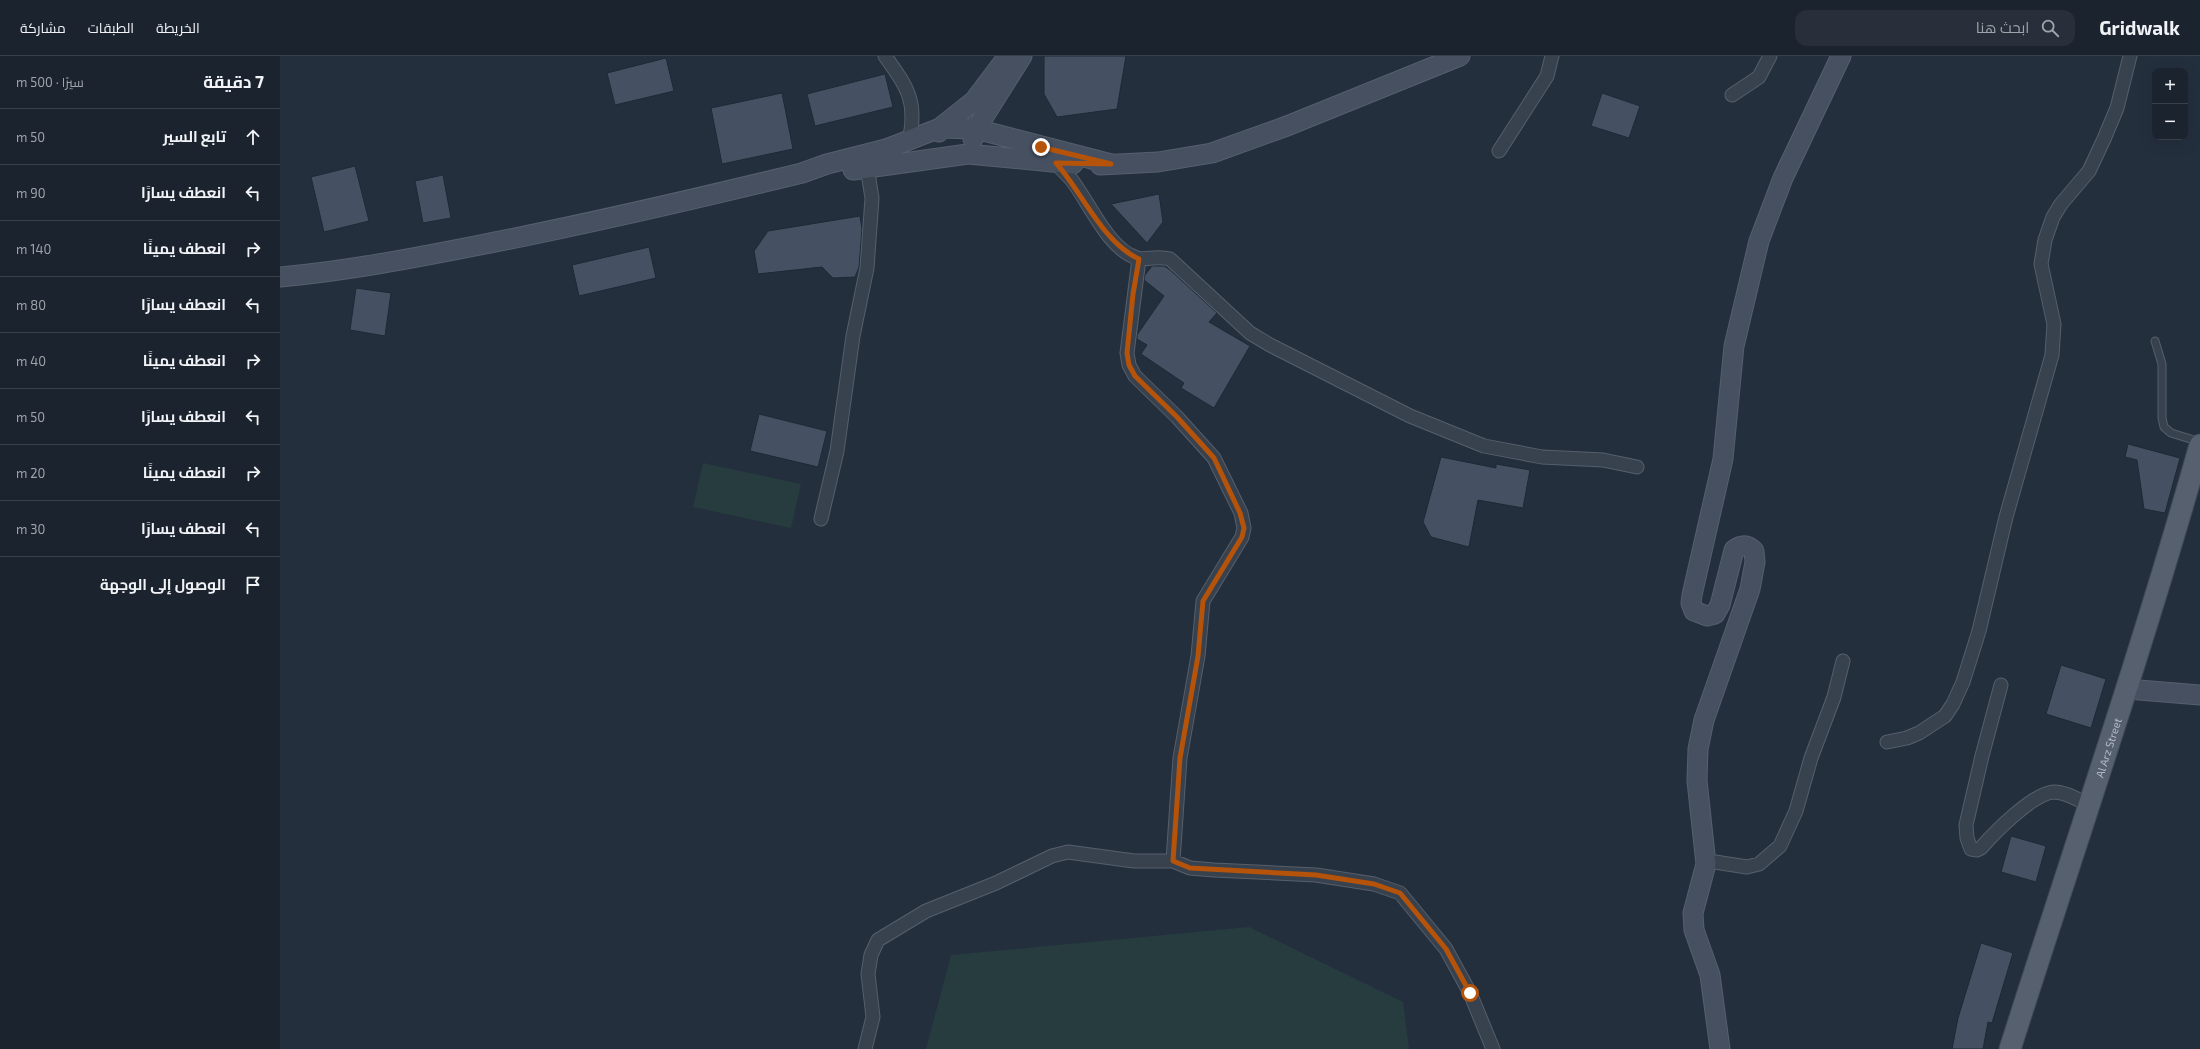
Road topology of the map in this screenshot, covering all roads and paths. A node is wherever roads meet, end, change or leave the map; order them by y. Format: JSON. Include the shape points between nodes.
{"nodes":[{"id":1,"x":885,"y":56,"type":"edge"},
{"id":2,"x":1008,"y":56,"type":"edge"},
{"id":3,"x":1022,"y":56,"type":"edge"},
{"id":4,"x":1460,"y":56,"type":"edge"},
{"id":5,"x":1552,"y":56,"type":"edge"},
{"id":6,"x":1770,"y":56,"type":"edge"},
{"id":7,"x":1842,"y":56,"type":"edge"},
{"id":8,"x":2130,"y":56,"type":"edge"},
{"id":9,"x":1732,"y":95,"type":"dead end"},
{"id":10,"x":940,"y":128,"type":"junction"},
{"id":11,"x":976,"y":129,"type":"junction"},
{"id":12,"x":909,"y":141,"type":"junction"},
{"id":13,"x":1499,"y":151,"type":"dead end"},
{"id":14,"x":968,"y":154,"type":"junction"},
{"id":15,"x":935,"y":157,"type":"junction"},
{"id":16,"x":1056,"y":163,"type":"junction"},
{"id":17,"x":1111,"y":164,"type":"junction"},
{"id":18,"x":867,"y":167,"type":"junction"},
{"id":19,"x":802,"y":173,"type":"junction"},
{"id":20,"x":1139,"y":259,"type":"junction"},
{"id":21,"x":280,"y":277,"type":"edge"},
{"id":22,"x":2155,"y":341,"type":"dead end"},
{"id":23,"x":2200,"y":444,"type":"edge"},
{"id":24,"x":1637,"y":467,"type":"dead end"},
{"id":25,"x":821,"y":519,"type":"dead end"},
{"id":26,"x":1842,"y":661,"type":"dead end"},
{"id":27,"x":2001,"y":685,"type":"dead end"},
{"id":28,"x":2128,"y":689,"type":"junction"},
{"id":29,"x":2200,"y":695,"type":"edge"},
{"id":30,"x":1887,"y":742,"type":"dead end"},
{"id":31,"x":2089,"y":805,"type":"junction"},
{"id":32,"x":1173,"y":861,"type":"junction"},
{"id":33,"x":1706,"y":864,"type":"junction"},
{"id":34,"x":865,"y":1049,"type":"edge"},
{"id":35,"x":1493,"y":1049,"type":"edge"},
{"id":36,"x":1720,"y":1049,"type":"edge"},
{"id":37,"x":2010,"y":1049,"type":"edge"}],
"edges":[{"from":1,"to":12,"type":"street","via":[[906,86],[913,124]]},
{"from":2,"to":10,"type":"main road","via":[[974,101]]},
{"from":3,"to":11,"type":"main road"},
{"from":4,"to":17,"type":"main road","via":[[1225,149],[1173,160]]},
{"from":5,"to":13,"type":"street","via":[[1547,76]]},
{"from":6,"to":9,"type":"street","via":[[1759,77]]},
{"from":7,"to":33,"type":"main road","via":[[1784,178],[1759,241],[1734,346],[1723,459],[1692,595],[1694,611],[1707,616],[1715,614],[1720,605],[1734,550],[1740,546],[1748,546],[1754,551],[1755,562],[1750,589],[1704,720],[1698,749],[1697,781]]},
{"from":8,"to":30,"type":"street","via":[[2117,108],[2101,145],[2089,170],[2061,204],[2045,240],[2041,264],[2054,324],[2052,355],[2006,517],[1979,631],[1963,682],[1945,716],[1919,733]]},
{"from":10,"to":11,"type":"main road"},
{"from":10,"to":12,"type":"main road"},
{"from":10,"to":15,"type":"main road"},
{"from":11,"to":14,"type":"main road"},
{"from":11,"to":17,"type":"main road"},
{"from":12,"to":19,"type":"main road"},
{"from":14,"to":15,"type":"main road"},
{"from":14,"to":16,"type":"main road"},
{"from":15,"to":18,"type":"main road"},
{"from":16,"to":17,"type":"main road"},
{"from":16,"to":20,"type":"street","via":[[1071,179],[1116,242],[1130,255]]},
{"from":18,"to":19,"type":"main road"},
{"from":18,"to":25,"type":"street","via":[[872,198],[867,268],[853,336],[837,451]]},
{"from":19,"to":21,"type":"main road","via":[[624,216],[427,256],[318,274]]},
{"from":20,"to":24,"type":"street","via":[[1156,256],[1170,260],[1250,333],[1385,404],[1467,440],[1510,452],[1542,457],[1603,460]]},
{"from":20,"to":32,"type":"street","via":[[1127,353],[1129,365],[1135,376],[1214,458],[1240,513],[1244,528],[1242,537],[1203,601],[1198,656],[1180,758]]},
{"from":22,"to":23,"type":"lane","via":[[2162,364],[2164,427],[2171,433]]},
{"from":23,"to":28,"type":"main road","name":"Al Arz Street"},
{"from":26,"to":33,"type":"street","via":[[1834,697],[1811,758],[1796,811],[1780,846],[1759,864],[1747,867],[1715,862]]},
{"from":27,"to":31,"type":"street","via":[[1966,825],[1971,849],[1981,848],[2009,819],[2045,795],[2060,793]]},
{"from":28,"to":29,"type":"main road"},
{"from":28,"to":31,"type":"main road","name":"Al Arz Street"},
{"from":31,"to":37,"type":"main road","name":"Al Arz Street"},
{"from":32,"to":34,"type":"street","via":[[1134,861],[1068,852],[1052,856],[996,883],[926,911],[905,923],[878,940],[872,955],[868,974],[873,1017]]},
{"from":32,"to":35,"type":"street","via":[[1190,868],[1323,876],[1374,884],[1400,893],[1446,949],[1470,993]]},
{"from":33,"to":36,"type":"main road","via":[[1693,913],[1694,930],[1710,975]]}]}
